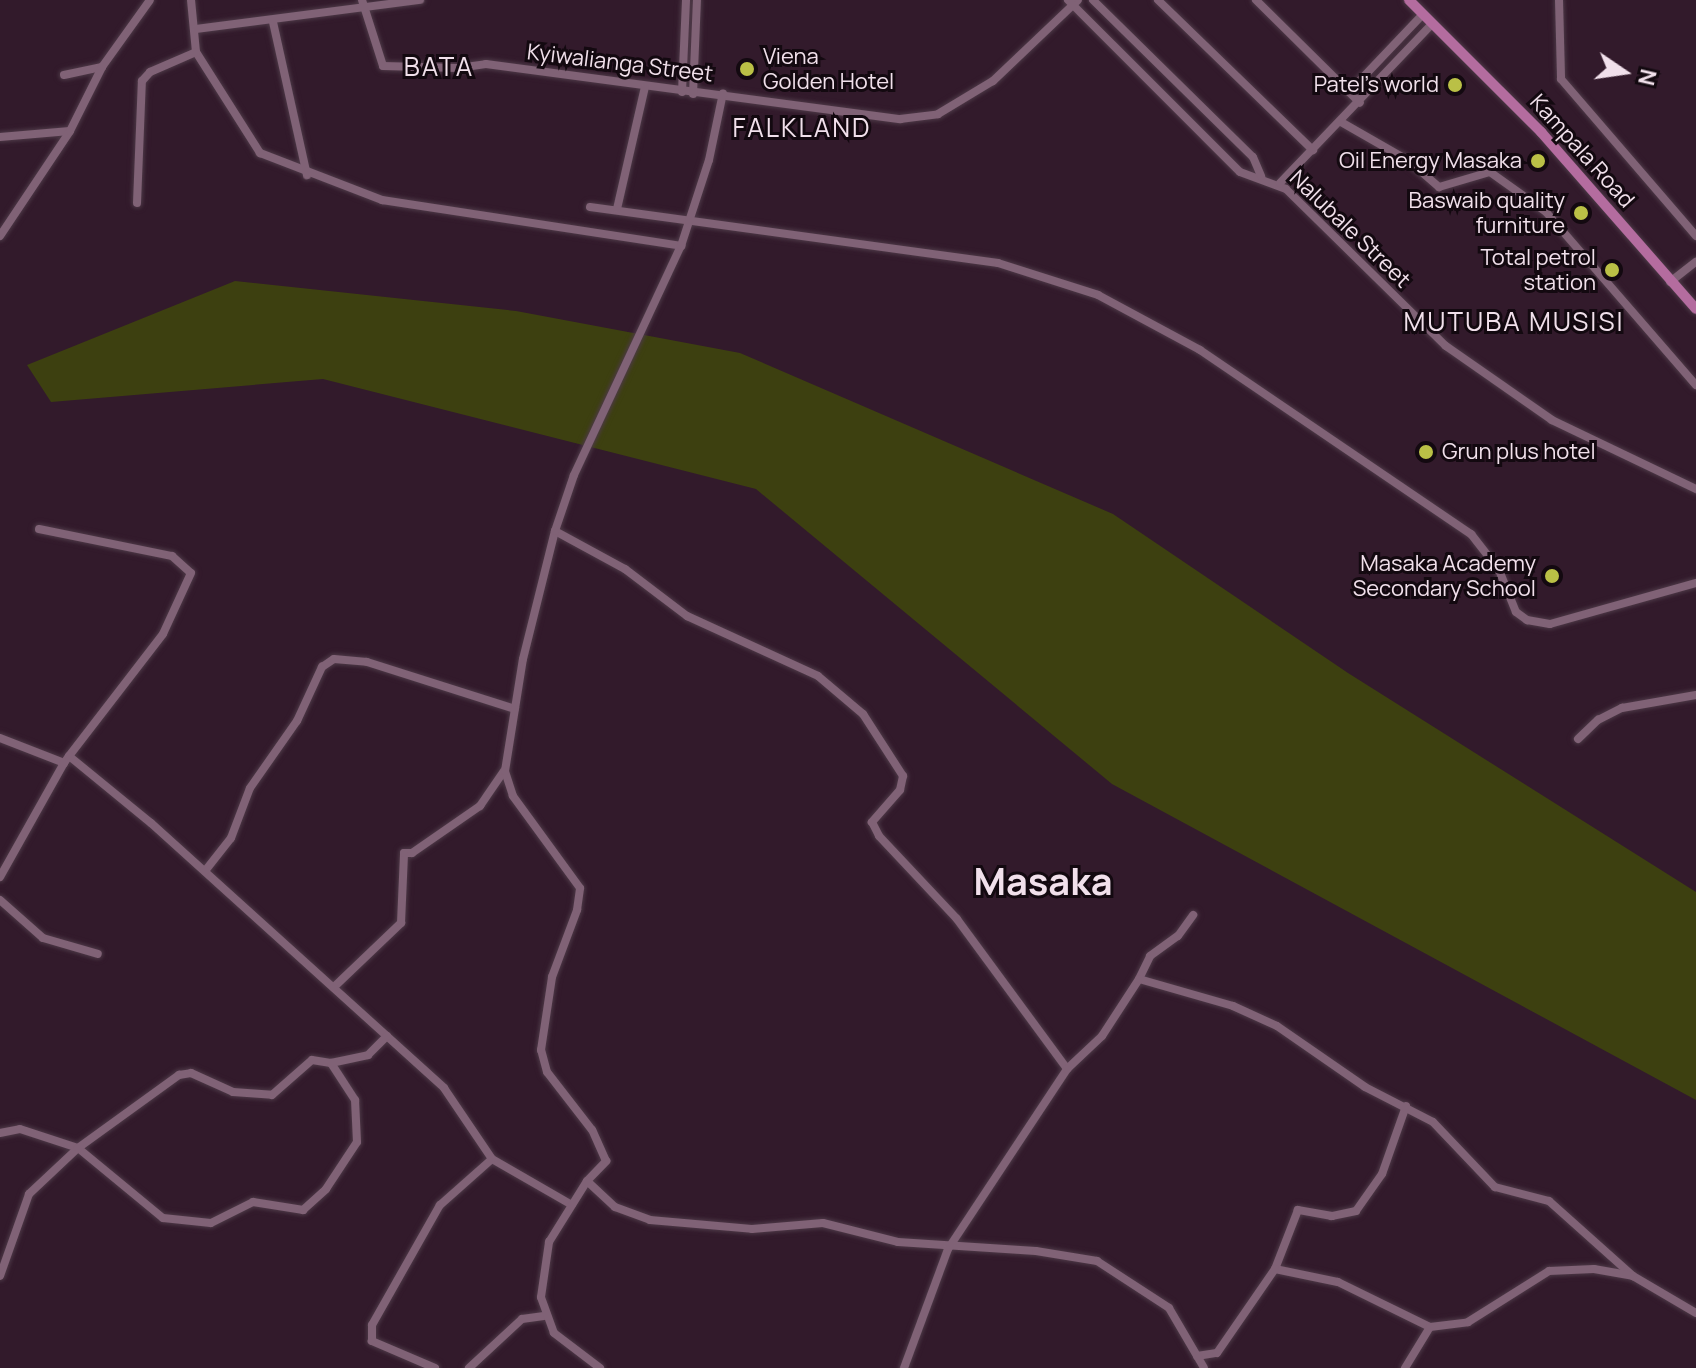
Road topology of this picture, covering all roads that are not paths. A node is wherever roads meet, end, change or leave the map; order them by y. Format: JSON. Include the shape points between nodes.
{"nodes":[{"id":1,"x":150,"y":0,"type":"edge"},
{"id":2,"x":191,"y":0,"type":"edge"},
{"id":3,"x":420,"y":0,"type":"edge"},
{"id":4,"x":686,"y":0,"type":"edge"},
{"id":5,"x":697,"y":0,"type":"edge"},
{"id":6,"x":1093,"y":0,"type":"edge"},
{"id":7,"x":1158,"y":0,"type":"edge"},
{"id":8,"x":1256,"y":0,"type":"edge"},
{"id":9,"x":1409,"y":0,"type":"edge"},
{"id":10,"x":1559,"y":0,"type":"edge"},
{"id":11,"x":1073,"y":2,"type":"edge"},
{"id":12,"x":362,"y":4,"type":"edge"},
{"id":13,"x":1423,"y":14,"type":"junction"},
{"id":14,"x":273,"y":22,"type":"junction"},
{"id":15,"x":1433,"y":23,"type":"junction"},
{"id":16,"x":196,"y":29,"type":"junction"},
{"id":17,"x":196,"y":52,"type":"junction"},
{"id":18,"x":102,"y":67,"type":"junction"},
{"id":19,"x":64,"y":75,"type":"dead end"},
{"id":20,"x":645,"y":87,"type":"junction"},
{"id":21,"x":682,"y":92,"type":"junction"},
{"id":22,"x":1349,"y":92,"type":"junction"},
{"id":23,"x":723,"y":93,"type":"junction"},
{"id":24,"x":693,"y":94,"type":"junction"},
{"id":25,"x":1360,"y":103,"type":"junction"},
{"id":26,"x":1341,"y":122,"type":"junction"},
{"id":27,"x":70,"y":131,"type":"junction"},
{"id":28,"x":0,"y":137,"type":"edge"},
{"id":29,"x":1313,"y":150,"type":"junction"},
{"id":30,"x":307,"y":175,"type":"junction"},
{"id":31,"x":1261,"y":176,"type":"junction"},
{"id":32,"x":1280,"y":183,"type":"junction"},
{"id":33,"x":137,"y":203,"type":"dead end"},
{"id":34,"x":590,"y":207,"type":"dead end"},
{"id":35,"x":617,"y":209,"type":"junction"},
{"id":36,"x":690,"y":217,"type":"junction"},
{"id":37,"x":0,"y":236,"type":"edge"},
{"id":38,"x":1696,"y":236,"type":"edge"},
{"id":39,"x":681,"y":246,"type":"junction"},
{"id":40,"x":1696,"y":262,"type":"edge"},
{"id":41,"x":1670,"y":282,"type":"junction"},
{"id":42,"x":1696,"y":309,"type":"edge"},
{"id":43,"x":1696,"y":385,"type":"edge"},
{"id":44,"x":1696,"y":489,"type":"edge"},
{"id":45,"x":39,"y":529,"type":"dead end"},
{"id":46,"x":555,"y":531,"type":"junction"},
{"id":47,"x":1696,"y":583,"type":"edge"},
{"id":48,"x":1696,"y":695,"type":"edge"},
{"id":49,"x":515,"y":709,"type":"junction"},
{"id":50,"x":0,"y":738,"type":"edge"},
{"id":51,"x":1578,"y":739,"type":"dead end"},
{"id":52,"x":66,"y":759,"type":"junction"},
{"id":53,"x":505,"y":771,"type":"junction"},
{"id":54,"x":205,"y":871,"type":"junction"},
{"id":55,"x":0,"y":877,"type":"edge"},
{"id":56,"x":0,"y":900,"type":"edge"},
{"id":57,"x":1193,"y":915,"type":"dead end"},
{"id":58,"x":98,"y":954,"type":"dead end"},
{"id":59,"x":1139,"y":979,"type":"junction"},
{"id":60,"x":334,"y":987,"type":"junction"},
{"id":61,"x":387,"y":1036,"type":"junction"},
{"id":62,"x":331,"y":1063,"type":"junction"},
{"id":63,"x":1067,"y":1069,"type":"junction"},
{"id":64,"x":1406,"y":1106,"type":"junction"},
{"id":65,"x":0,"y":1133,"type":"edge"},
{"id":66,"x":78,"y":1148,"type":"junction"},
{"id":67,"x":492,"y":1159,"type":"junction"},
{"id":68,"x":587,"y":1181,"type":"junction"},
{"id":69,"x":572,"y":1205,"type":"junction"},
{"id":70,"x":948,"y":1249,"type":"junction"},
{"id":71,"x":1275,"y":1269,"type":"junction"},
{"id":72,"x":0,"y":1276,"type":"edge"},
{"id":73,"x":1633,"y":1276,"type":"junction"},
{"id":74,"x":1696,"y":1313,"type":"edge"},
{"id":75,"x":544,"y":1316,"type":"junction"},
{"id":76,"x":1430,"y":1327,"type":"junction"},
{"id":77,"x":1197,"y":1356,"type":"junction"},
{"id":78,"x":435,"y":1368,"type":"edge"},
{"id":79,"x":469,"y":1368,"type":"edge"},
{"id":80,"x":600,"y":1368,"type":"edge"},
{"id":81,"x":904,"y":1368,"type":"edge"},
{"id":82,"x":1204,"y":1368,"type":"edge"},
{"id":83,"x":1405,"y":1368,"type":"edge"}],
"edges":[{"from":1,"to":18,"type":"street"},
{"from":2,"to":16,"type":"street"},
{"from":3,"to":12,"type":"street"},
{"from":4,"to":21,"type":"street"},
{"from":5,"to":24,"type":"street"},
{"from":6,"to":31,"type":"street","name":"Nalubale Street","via":[[1253,157]]},
{"from":7,"to":29,"type":"street"},
{"from":8,"to":22,"type":"street"},
{"from":9,"to":13,"type":"main road","name":"Kampala Road"},
{"from":10,"to":38,"type":"street","via":[[1561,79]]},
{"from":11,"to":23,"type":"street","name":"Kyiwalianga Street","via":[[993,81],[938,114],[880,117]]},
{"from":11,"to":31,"type":"street","name":"Nalubale Street","via":[[1240,172]]},
{"from":12,"to":14,"type":"street"},
{"from":12,"to":20,"type":"street","name":"Kyiwalianga Street","via":[[383,66],[486,64]]},
{"from":13,"to":15,"type":"main road","name":"Kampala Road"},
{"from":13,"to":22,"type":"street"},
{"from":14,"to":16,"type":"street"},
{"from":14,"to":30,"type":"street"},
{"from":15,"to":25,"type":"street"},
{"from":15,"to":41,"type":"main road","name":"Kampala Road","via":[[1541,132]]},
{"from":16,"to":17,"type":"street"},
{"from":17,"to":30,"type":"street","via":[[260,153]]},
{"from":17,"to":33,"type":"street","via":[[150,72],[142,81],[137,95]]},
{"from":18,"to":19,"type":"street"},
{"from":18,"to":27,"type":"street"},
{"from":20,"to":21,"type":"street","name":"Kyiwalianga Street"},
{"from":20,"to":35,"type":"street"},
{"from":21,"to":24,"type":"street","name":"Kyiwalianga Street"},
{"from":22,"to":25,"type":"street"},
{"from":23,"to":24,"type":"street","name":"Kyiwalianga Street"},
{"from":23,"to":36,"type":"street"},
{"from":25,"to":26,"type":"street"},
{"from":26,"to":29,"type":"street"},
{"from":26,"to":43,"type":"street","via":[[1409,161],[1439,187],[1490,172],[1546,212]]},
{"from":27,"to":28,"type":"street"},
{"from":27,"to":37,"type":"street"},
{"from":29,"to":32,"type":"street"},
{"from":30,"to":39,"type":"street","via":[[382,200]]},
{"from":31,"to":32,"type":"street","name":"Nalubale Street"},
{"from":32,"to":44,"type":"street","name":"Nalubale Street","via":[[1467,362],[1552,420]]},
{"from":34,"to":35,"type":"street"},
{"from":35,"to":36,"type":"street"},
{"from":36,"to":39,"type":"street"},
{"from":36,"to":47,"type":"street","via":[[1029,270],[1147,318],[1471,534],[1499,570],[1516,612],[1527,620],[1550,624]]},
{"from":39,"to":46,"type":"street","via":[[574,475]]},
{"from":40,"to":41,"type":"street"},
{"from":41,"to":42,"type":"main road","name":"Kampala Road"},
{"from":45,"to":52,"type":"street","via":[[172,556],[191,573],[163,634]]},
{"from":46,"to":49,"type":"street"},
{"from":46,"to":63,"type":"street","via":[[625,569],[687,616],[818,676],[863,714],[903,776],[900,790],[872,822],[879,836],[957,919]]},
{"from":48,"to":51,"type":"street","via":[[1622,708],[1598,720]]},
{"from":49,"to":53,"type":"street"},
{"from":49,"to":54,"type":"street","via":[[380,665],[334,659],[322,667],[297,721],[250,788],[231,838]]},
{"from":50,"to":52,"type":"street"},
{"from":52,"to":54,"type":"street"},
{"from":52,"to":55,"type":"street"},
{"from":53,"to":60,"type":"street","via":[[480,806],[412,853],[404,853],[404,916],[397,931]]},
{"from":53,"to":68,"type":"street","via":[[513,796],[580,888],[552,977],[541,1050],[547,1072],[592,1130],[606,1161]]},
{"from":54,"to":60,"type":"street"},
{"from":56,"to":58,"type":"street","via":[[43,938]]},
{"from":57,"to":59,"type":"street","via":[[1178,936],[1150,956]]},
{"from":59,"to":63,"type":"street","via":[[1102,1036]]},
{"from":59,"to":64,"type":"street","via":[[1259,1016],[1365,1087]]},
{"from":60,"to":61,"type":"street"},
{"from":61,"to":62,"type":"street","via":[[368,1055]]},
{"from":61,"to":67,"type":"street","via":[[444,1088]]},
{"from":62,"to":66,"type":"street","via":[[312,1060],[272,1095],[233,1092],[191,1073],[179,1075]]},
{"from":62,"to":66,"type":"street","via":[[355,1100],[357,1142],[326,1189],[303,1210],[253,1202],[211,1223],[163,1218]]},
{"from":63,"to":70,"type":"street"},
{"from":64,"to":71,"type":"street","via":[[1382,1174],[1356,1211],[1332,1216],[1302,1208]]},
{"from":64,"to":73,"type":"street","via":[[1433,1122],[1495,1187],[1549,1201]]},
{"from":65,"to":66,"type":"street","via":[[20,1129]]},
{"from":66,"to":72,"type":"street","via":[[29,1194]]},
{"from":67,"to":69,"type":"street"},
{"from":67,"to":78,"type":"street","via":[[440,1205],[372,1325],[372,1341]]},
{"from":68,"to":69,"type":"street"},
{"from":68,"to":70,"type":"street","via":[[615,1207],[650,1220],[763,1229],[823,1223]]},
{"from":69,"to":75,"type":"street","via":[[549,1242],[541,1271]]},
{"from":70,"to":77,"type":"street","via":[[1036,1251],[1097,1261],[1169,1308]]},
{"from":70,"to":81,"type":"street"},
{"from":71,"to":76,"type":"street","via":[[1338,1282]]},
{"from":71,"to":77,"type":"street","via":[[1217,1353]]},
{"from":73,"to":74,"type":"street"},
{"from":73,"to":76,"type":"street","via":[[1594,1269],[1549,1271],[1468,1322]]},
{"from":75,"to":79,"type":"street","via":[[522,1319]]},
{"from":75,"to":80,"type":"street","via":[[554,1333]]},
{"from":76,"to":83,"type":"street"},
{"from":77,"to":82,"type":"street"}]}
